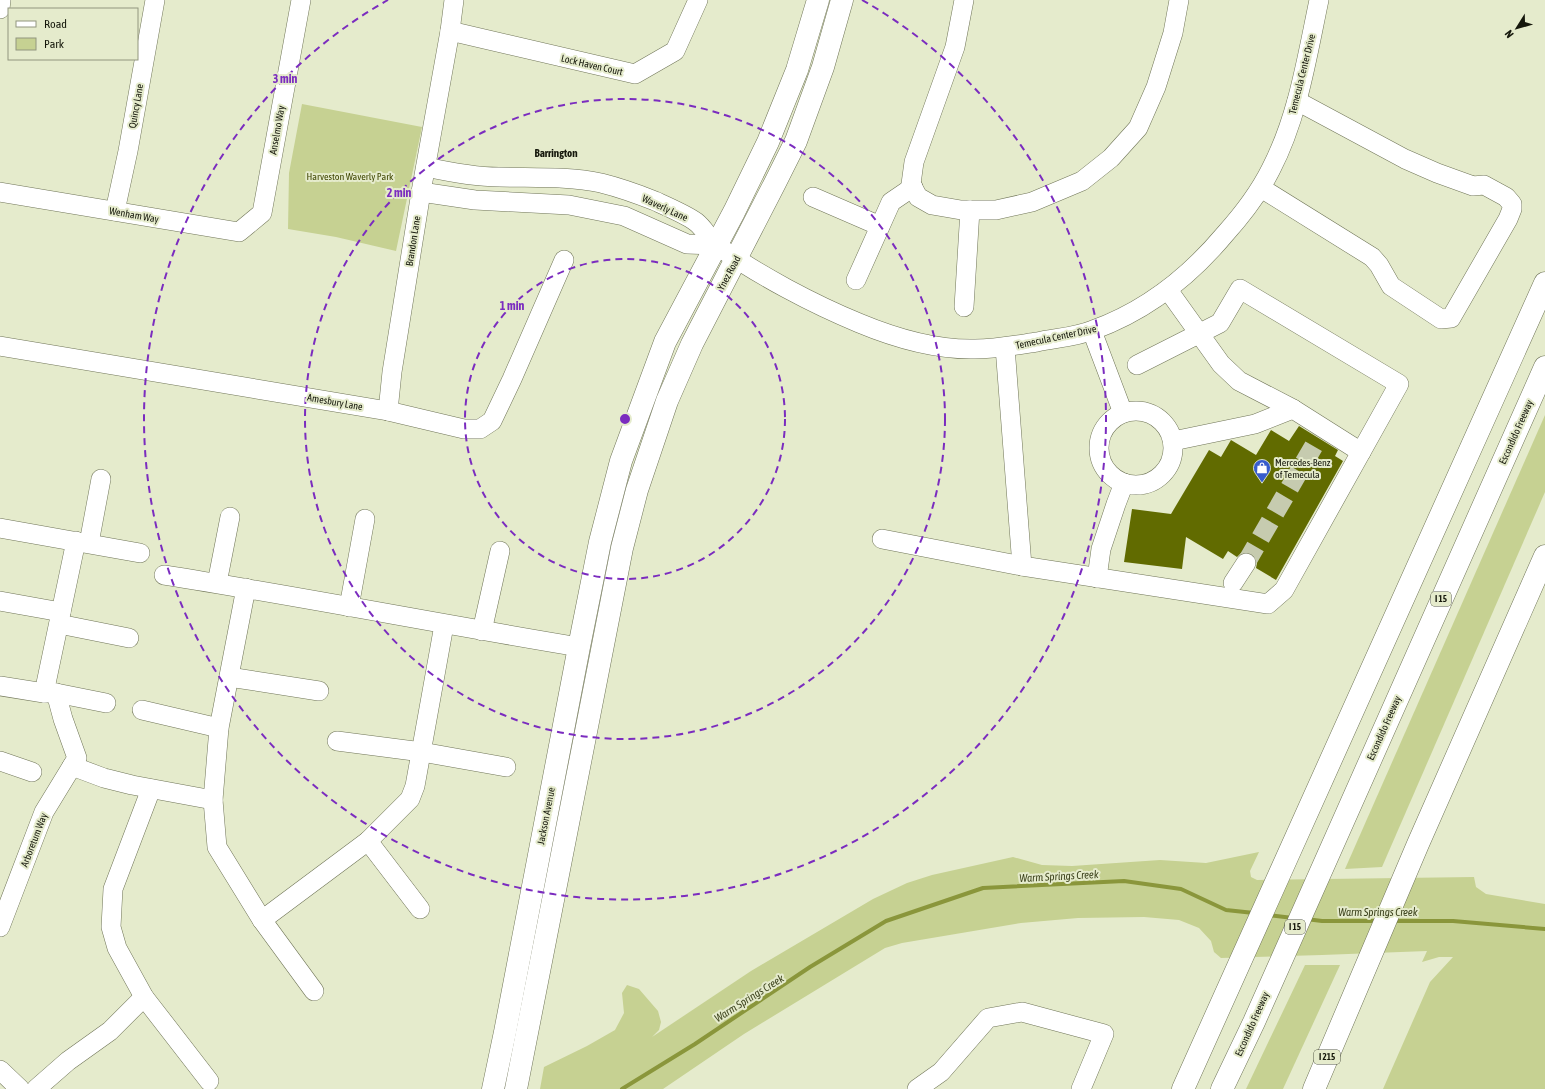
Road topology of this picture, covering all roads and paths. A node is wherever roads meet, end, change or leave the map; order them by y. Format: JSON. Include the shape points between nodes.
{"nodes":[{"id":1,"x":1,"y":0,"type":"edge"},
{"id":2,"x":155,"y":0,"type":"edge"},
{"id":3,"x":301,"y":0,"type":"edge"},
{"id":4,"x":454,"y":0,"type":"edge"},
{"id":5,"x":698,"y":0,"type":"edge"},
{"id":6,"x":818,"y":0,"type":"edge"},
{"id":7,"x":842,"y":0,"type":"edge"},
{"id":8,"x":964,"y":0,"type":"edge"},
{"id":9,"x":1179,"y":0,"type":"edge"},
{"id":10,"x":1319,"y":0,"type":"edge"},
{"id":11,"x":0,"y":9,"type":"edge"},
{"id":12,"x":450,"y":31,"type":"junction"},
{"id":13,"x":1297,"y":101,"type":"junction"},
{"id":14,"x":426,"y":167,"type":"junction"},
{"id":15,"x":913,"y":187,"type":"junction"},
{"id":16,"x":1261,"y":188,"type":"junction"},
{"id":17,"x":0,"y":192,"type":"edge"},
{"id":18,"x":421,"y":192,"type":"junction"},
{"id":19,"x":813,"y":196,"type":"dead end"},
{"id":20,"x":970,"y":210,"type":"junction"},
{"id":21,"x":115,"y":211,"type":"junction"},
{"id":22,"x":262,"y":213,"type":"joint"},
{"id":23,"x":880,"y":226,"type":"junction"},
{"id":24,"x":715,"y":245,"type":"junction"},
{"id":25,"x":737,"y":258,"type":"junction"},
{"id":26,"x":564,"y":260,"type":"dead end"},
{"id":27,"x":856,"y":280,"type":"dead end"},
{"id":28,"x":1545,"y":283,"type":"edge"},
{"id":29,"x":1168,"y":290,"type":"junction"},
{"id":30,"x":964,"y":307,"type":"dead end"},
{"id":31,"x":1092,"y":331,"type":"junction"},
{"id":32,"x":1199,"y":334,"type":"junction"},
{"id":33,"x":0,"y":346,"type":"edge"},
{"id":34,"x":1005,"y":347,"type":"junction"},
{"id":35,"x":1137,"y":364,"type":"dead end"},
{"id":36,"x":1545,"y":367,"type":"edge"},
{"id":37,"x":1292,"y":409,"type":"junction"},
{"id":38,"x":388,"y":411,"type":"junction"},
{"id":39,"x":1123,"y":413,"type":"junction"},
{"id":40,"x":1173,"y":441,"type":"junction"},
{"id":41,"x":1361,"y":452,"type":"junction"},
{"id":42,"x":101,"y":479,"type":"dead end"},
{"id":43,"x":1124,"y":483,"type":"junction"},
{"id":44,"x":230,"y":517,"type":"dead end"},
{"id":45,"x":365,"y":519,"type":"dead end"},
{"id":46,"x":0,"y":528,"type":"edge"},
{"id":47,"x":882,"y":539,"type":"dead end"},
{"id":48,"x":82,"y":542,"type":"junction"},
{"id":49,"x":500,"y":551,"type":"dead end"},
{"id":50,"x":140,"y":554,"type":"dead end"},
{"id":51,"x":1545,"y":556,"type":"edge"},
{"id":52,"x":1246,"y":562,"type":"tunnel mouth"},
{"id":53,"x":1022,"y":566,"type":"junction"},
{"id":54,"x":164,"y":575,"type":"dead end"},
{"id":55,"x":1097,"y":578,"type":"junction"},
{"id":56,"x":217,"y":583,"type":"junction"},
{"id":57,"x":1233,"y":583,"type":"dead end"},
{"id":58,"x":246,"y":588,"type":"junction"},
{"id":59,"x":0,"y":601,"type":"edge"},
{"id":60,"x":350,"y":607,"type":"junction"},
{"id":61,"x":60,"y":618,"type":"junction"},
{"id":62,"x":444,"y":624,"type":"junction"},
{"id":63,"x":482,"y":631,"type":"junction"},
{"id":64,"x":130,"y":638,"type":"dead end"},
{"id":65,"x":579,"y":647,"type":"junction"},
{"id":66,"x":228,"y":677,"type":"junction"},
{"id":67,"x":0,"y":686,"type":"edge"},
{"id":68,"x":319,"y":691,"type":"dead end"},
{"id":69,"x":50,"y":693,"type":"junction"},
{"id":70,"x":106,"y":703,"type":"dead end"},
{"id":71,"x":142,"y":710,"type":"dead end"},
{"id":72,"x":219,"y":728,"type":"junction"},
{"id":73,"x":337,"y":741,"type":"dead end"},
{"id":74,"x":422,"y":752,"type":"junction"},
{"id":75,"x":0,"y":761,"type":"edge"},
{"id":76,"x":75,"y":762,"type":"junction"},
{"id":77,"x":556,"y":764,"type":"junction"},
{"id":78,"x":506,"y":767,"type":"dead end"},
{"id":79,"x":578,"y":769,"type":"junction"},
{"id":80,"x":32,"y":772,"type":"dead end"},
{"id":81,"x":148,"y":797,"type":"junction"},
{"id":82,"x":213,"y":800,"type":"junction"},
{"id":83,"x":368,"y":841,"type":"junction"},
{"id":84,"x":420,"y":909,"type":"dead end"},
{"id":85,"x":262,"y":920,"type":"junction"},
{"id":86,"x":0,"y":927,"type":"edge"},
{"id":87,"x":314,"y":991,"type":"dead end"},
{"id":88,"x":144,"y":997,"type":"junction"},
{"id":89,"x":1340,"y":1026,"type":"junction"},
{"id":90,"x":0,"y":1070,"type":"edge"},
{"id":91,"x":209,"y":1081,"type":"dead end"},
{"id":92,"x":0,"y":1084,"type":"edge"},
{"id":93,"x":494,"y":1086,"type":"edge"},
{"id":94,"x":6,"y":1089,"type":"edge"},
{"id":95,"x":20,"y":1089,"type":"edge"},
{"id":96,"x":36,"y":1089,"type":"edge"},
{"id":97,"x":516,"y":1089,"type":"edge"},
{"id":98,"x":917,"y":1089,"type":"edge"},
{"id":99,"x":1081,"y":1089,"type":"edge"},
{"id":100,"x":1183,"y":1089,"type":"edge"},
{"id":101,"x":1222,"y":1089,"type":"edge"},
{"id":102,"x":1310,"y":1089,"type":"edge"},
{"id":103,"x":1314,"y":1089,"type":"edge"}],
"edges":[{"from":1,"to":11,"type":"street"},
{"from":2,"to":21,"type":"street","name":"Quincy Lane"},
{"from":3,"to":22,"type":"street","name":"Anselmo Way"},
{"from":4,"to":12,"type":"street","name":"Brandon Lane"},
{"from":5,"to":12,"type":"street","name":"Lock Haven Court","via":[[675,51],[635,74]]},
{"from":6,"to":24,"type":"main road","via":[[797,70],[768,142]]},
{"from":7,"to":25,"type":"main road","name":"Ynez Road","via":[[823,67],[796,140]]},
{"from":8,"to":15,"type":"street","via":[[955,47],[914,162],[911,184]]},
{"from":9,"to":20,"type":"street","via":[[1173,33],[1156,87],[1138,128],[1111,158],[1082,181],[1032,202],[996,210]]},
{"from":10,"to":13,"type":"street","name":"Temecula Center Drive"},
{"from":12,"to":14,"type":"street","name":"Brandon Lane"},
{"from":13,"to":16,"type":"street","name":"Temecula Center Drive","via":[[1274,162]]},
{"from":13,"to":16,"type":"street","via":[[1437,173],[1473,186],[1484,185],[1510,200],[1510,214],[1451,318],[1441,319],[1391,286],[1372,257]]},
{"from":14,"to":18,"type":"street","name":"Brandon Lane"},
{"from":14,"to":24,"type":"street","name":"Waverly Lane","via":[[496,178],[544,178],[603,184],[654,201],[695,222]]},
{"from":15,"to":20,"type":"street","via":[[918,197],[932,206]]},
{"from":15,"to":23,"type":"street","via":[[891,202]]},
{"from":16,"to":29,"type":"street","name":"Temecula Center Drive","via":[[1244,213],[1214,247]]},
{"from":17,"to":21,"type":"street","name":"Wenham Way"},
{"from":18,"to":24,"type":"street","via":[[475,200],[569,204],[624,216],[687,244]]},
{"from":18,"to":38,"type":"street","name":"Brandon Lane"},
{"from":19,"to":23,"type":"street"},
{"from":20,"to":30,"type":"street"},
{"from":21,"to":22,"type":"street","name":"Wenham Way","via":[[239,232]]},
{"from":23,"to":27,"type":"street"},
{"from":24,"to":25,"type":"street","name":"Temecula Center Drive"},
{"from":24,"to":65,"type":"main road","name":"Jackson Avenue","via":[[665,342],[621,461],[600,542]]},
{"from":25,"to":34,"type":"street","name":"Temecula Center Drive","via":[[828,310],[907,339],[958,348]]},
{"from":25,"to":79,"type":"main road","name":"Ynez Road","via":[[692,344],[667,401],[636,490]]},
{"from":26,"to":38,"type":"street","name":"Amesbury Lane","via":[[492,421],[480,429],[464,429]]},
{"from":28,"to":100,"type":"main road"},
{"from":29,"to":31,"type":"street","name":"Temecula Center Drive","via":[[1134,312]]},
{"from":29,"to":32,"type":"street"},
{"from":31,"to":34,"type":"street","name":"Temecula Center Drive"},
{"from":31,"to":39,"type":"street"},
{"from":32,"to":35,"type":"street"},
{"from":32,"to":37,"type":"street","via":[[1221,364],[1239,381]]},
{"from":32,"to":41,"type":"street","via":[[1220,323],[1240,289],[1399,384]]},
{"from":33,"to":38,"type":"street","name":"Amesbury Lane"},
{"from":34,"to":53,"type":"street"},
{"from":36,"to":101,"type":"main road","name":"Escondido Freeway","number":"I 15"},
{"from":37,"to":40,"type":"street","via":[[1255,424]]},
{"from":37,"to":41,"type":"street","via":[[1322,433]]},
{"from":39,"to":40,"type":"street","via":[[1144,411],[1154,415],[1163,422]]},
{"from":39,"to":43,"type":"street","via":[[1113,418],[1105,427],[1100,437],[1099,448],[1106,470]]},
{"from":40,"to":43,"type":"street","via":[[1173,454],[1169,466],[1160,476],[1137,485]]},
{"from":41,"to":55,"type":"street","via":[[1284,590],[1268,604]]},
{"from":42,"to":48,"type":"street"},
{"from":43,"to":55,"type":"street","via":[[1101,549]]},
{"from":44,"to":56,"type":"street"},
{"from":45,"to":60,"type":"street"},
{"from":46,"to":48,"type":"street"},
{"from":47,"to":53,"type":"street"},
{"from":48,"to":50,"type":"street"},
{"from":48,"to":61,"type":"street"},
{"from":49,"to":63,"type":"street"},
{"from":51,"to":89,"type":"main road"},
{"from":52,"to":57,"type":"street"},
{"from":53,"to":55,"type":"street"},
{"from":54,"to":56,"type":"street"},
{"from":56,"to":58,"type":"street"},
{"from":58,"to":60,"type":"street"},
{"from":58,"to":66,"type":"street"},
{"from":59,"to":61,"type":"street"},
{"from":60,"to":62,"type":"street"},
{"from":61,"to":64,"type":"street"},
{"from":61,"to":69,"type":"street"},
{"from":62,"to":63,"type":"street"},
{"from":62,"to":74,"type":"street"},
{"from":63,"to":65,"type":"street"},
{"from":65,"to":77,"type":"main road","name":"Jackson Avenue"},
{"from":66,"to":68,"type":"street"},
{"from":66,"to":72,"type":"street"},
{"from":67,"to":69,"type":"street"},
{"from":69,"to":70,"type":"street"},
{"from":69,"to":76,"type":"street","via":[[63,719]]},
{"from":71,"to":72,"type":"street"},
{"from":72,"to":82,"type":"street"},
{"from":73,"to":74,"type":"street"},
{"from":74,"to":78,"type":"street"},
{"from":74,"to":83,"type":"street","via":[[410,798]]},
{"from":75,"to":80,"type":"street"},
{"from":76,"to":81,"type":"street"},
{"from":76,"to":86,"type":"street","name":"Arboretum Way","via":[[44,812]]},
{"from":77,"to":79,"type":"main road"},
{"from":77,"to":93,"type":"main road","name":"Jackson Avenue"},
{"from":79,"to":97,"type":"main road"},
{"from":81,"to":82,"type":"street"},
{"from":81,"to":88,"type":"street","via":[[113,889],[111,927],[117,948]]},
{"from":82,"to":85,"type":"street","via":[[217,847]]},
{"from":83,"to":84,"type":"street"},
{"from":83,"to":85,"type":"street"},
{"from":85,"to":87,"type":"street"},
{"from":88,"to":91,"type":"street"},
{"from":88,"to":96,"type":"street","via":[[110,1031],[68,1061]]},
{"from":89,"to":102,"type":"main road"},
{"from":89,"to":103,"type":"main road","number":"I 215"},
{"from":90,"to":95,"type":"street"},
{"from":92,"to":94,"type":"street"},
{"from":98,"to":99,"type":"street","via":[[941,1072],[988,1018],[1022,1012],[1104,1034]]}]}
